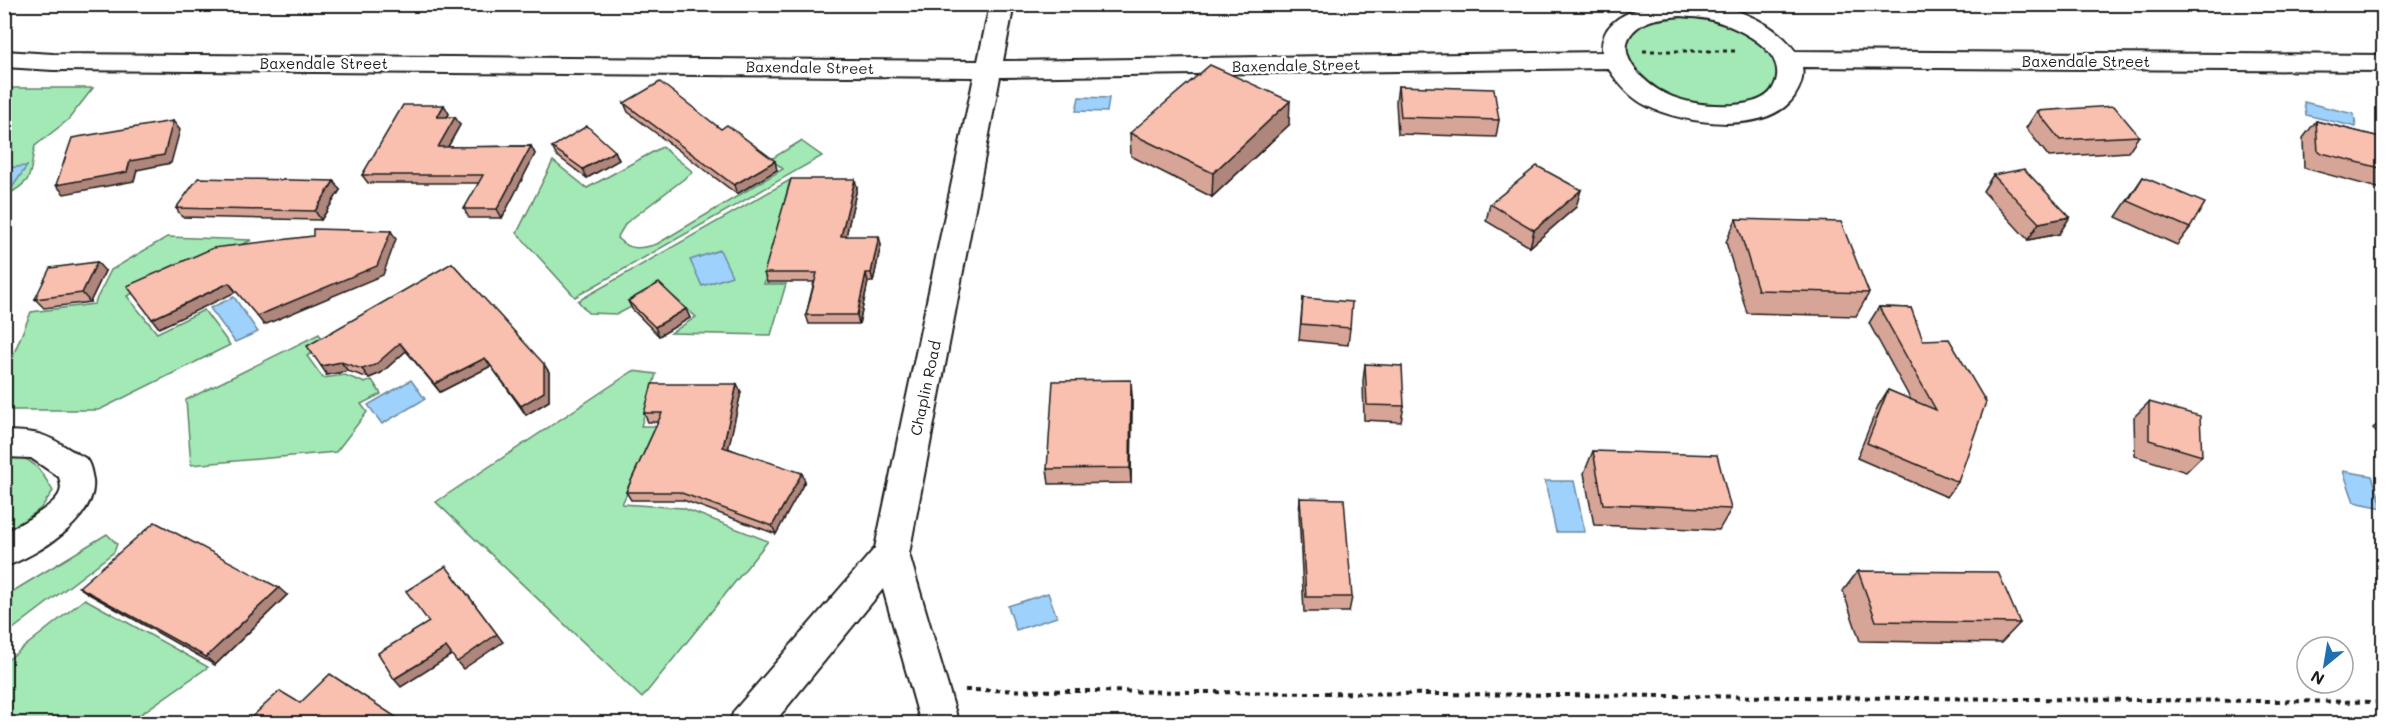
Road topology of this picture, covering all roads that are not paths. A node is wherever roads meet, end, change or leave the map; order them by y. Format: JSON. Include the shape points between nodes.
{"nodes":[{"id":1,"x":1002,"y":4,"type":"edge"},
{"id":2,"x":1784,"y":55,"type":"junction"},
{"id":3,"x":1615,"y":56,"type":"junction"},
{"id":4,"x":4,"y":59,"type":"edge"},
{"id":5,"x":2384,"y":63,"type":"edge"},
{"id":6,"x":991,"y":69,"type":"junction"},
{"id":7,"x":4,"y":444,"type":"edge"},
{"id":8,"x":4,"y":552,"type":"edge"},
{"id":9,"x":891,"y":554,"type":"junction"},
{"id":10,"x":935,"y":706,"type":"edge"},
{"id":11,"x":748,"y":723,"type":"edge"}],
"edges":[{"from":1,"to":6,"type":"street","name":"Chaplin Road"},
{"from":2,"to":3,"type":"street","via":[[1771,39],[1745,23],[1713,12],[1680,9],[1650,13],[1627,23],[1614,40]]},
{"from":2,"to":3,"type":"street","via":[[1791,80],[1780,98],[1757,111],[1725,116],[1689,111],[1655,99],[1629,81]]},
{"from":2,"to":5,"type":"street","name":"Baxendale Street"},
{"from":3,"to":6,"type":"street","name":"Baxendale Street"},
{"from":4,"to":6,"type":"street","name":"Baxendale Street"},
{"from":6,"to":9,"type":"street","name":"Chaplin Road"},
{"from":7,"to":8,"type":"street","via":[[37,445],[74,469],[78,484],[77,496],[65,510]]},
{"from":9,"to":10,"type":"street"},
{"from":9,"to":11,"type":"street","name":"Chaplin Road"}]}
